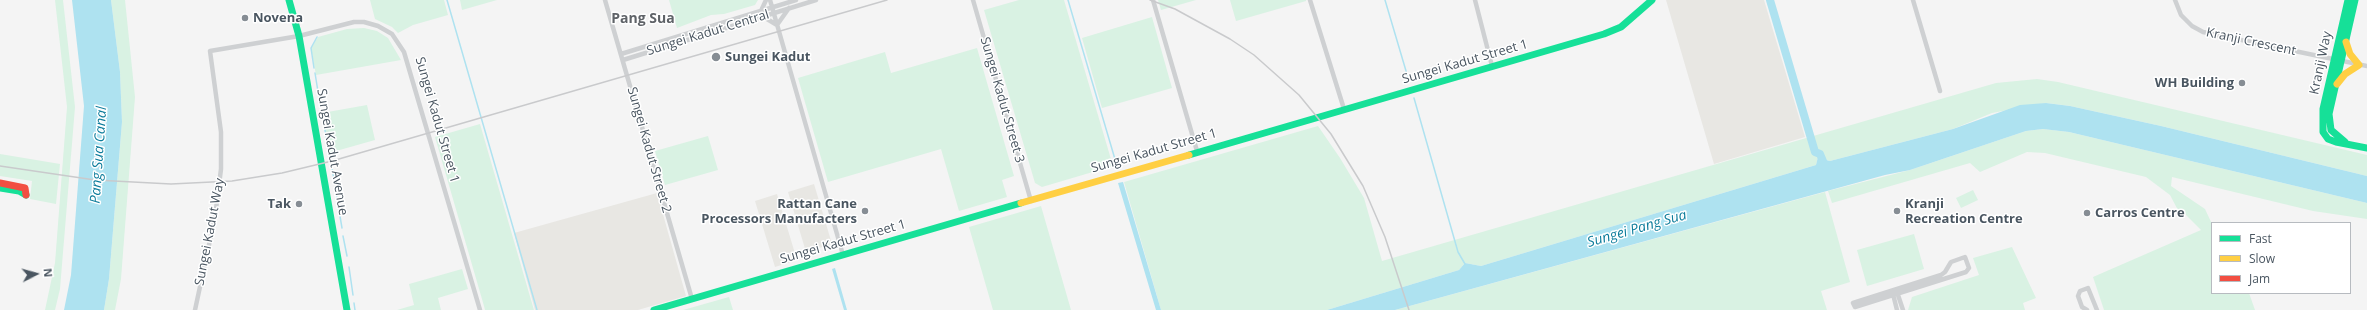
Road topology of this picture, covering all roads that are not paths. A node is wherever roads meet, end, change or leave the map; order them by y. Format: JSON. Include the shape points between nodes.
{"nodes":[{"id":1,"x":289,"y":0,"type":"edge"},
{"id":2,"x":605,"y":0,"type":"edge"},
{"id":3,"x":766,"y":0,"type":"edge"},
{"id":4,"x":770,"y":0,"type":"edge"},
{"id":5,"x":777,"y":0,"type":"edge"},
{"id":6,"x":796,"y":0,"type":"edge"},
{"id":7,"x":816,"y":0,"type":"edge"},
{"id":8,"x":973,"y":0,"type":"edge"},
{"id":9,"x":1153,"y":0,"type":"edge"},
{"id":10,"x":1310,"y":0,"type":"edge"},
{"id":11,"x":1475,"y":0,"type":"edge"},
{"id":12,"x":1652,"y":0,"type":"edge"},
{"id":13,"x":1912,"y":0,"type":"edge"},
{"id":14,"x":2175,"y":0,"type":"edge"},
{"id":15,"x":2348,"y":0,"type":"edge"},
{"id":16,"x":2355,"y":0,"type":"edge"},
{"id":17,"x":786,"y":3,"type":"junction"},
{"id":18,"x":788,"y":8,"type":"junction"},
{"id":19,"x":773,"y":10,"type":"junction"},
{"id":20,"x":762,"y":14,"type":"junction"},
{"id":21,"x":777,"y":25,"type":"junction"},
{"id":22,"x":299,"y":36,"type":"junction"},
{"id":23,"x":2346,"y":41,"type":"junction"},
{"id":24,"x":621,"y":54,"type":"junction"},
{"id":25,"x":623,"y":60,"type":"junction"},
{"id":26,"x":2337,"y":60,"type":"junction"},
{"id":27,"x":2359,"y":65,"type":"junction"},
{"id":28,"x":1492,"y":66,"type":"junction"},
{"id":29,"x":2367,"y":66,"type":"edge"},
{"id":30,"x":2335,"y":86,"type":"junction"},
{"id":31,"x":1940,"y":92,"type":"dead end"},
{"id":32,"x":1344,"y":109,"type":"junction"},
{"id":33,"x":2347,"y":144,"type":"junction"},
{"id":34,"x":2367,"y":148,"type":"edge"},
{"id":35,"x":1197,"y":151,"type":"junction"},
{"id":36,"x":0,"y":183,"type":"edge"},
{"id":37,"x":0,"y":188,"type":"edge"},
{"id":38,"x":1031,"y":201,"type":"junction"},
{"id":39,"x":843,"y":255,"type":"junction"},
{"id":40,"x":1895,"y":292,"type":"junction"},
{"id":41,"x":692,"y":299,"type":"junction"},
{"id":42,"x":195,"y":310,"type":"edge"},
{"id":43,"x":348,"y":310,"type":"edge"},
{"id":44,"x":480,"y":310,"type":"edge"},
{"id":45,"x":654,"y":310,"type":"edge"},
{"id":46,"x":1897,"y":310,"type":"edge"},
{"id":47,"x":1903,"y":310,"type":"edge"},
{"id":48,"x":2087,"y":310,"type":"edge"},
{"id":49,"x":2097,"y":310,"type":"edge"}],
"edges":[{"from":1,"to":22,"type":"street","name":"Sungei Kadut Avenue"},
{"from":2,"to":24,"type":"street","name":"Sungei Kadut Street 2"},
{"from":3,"to":20,"type":"street"},
{"from":4,"to":19,"type":"street"},
{"from":5,"to":17,"type":"street"},
{"from":6,"to":17,"type":"street","name":"Sungei Kadut Central"},
{"from":7,"to":18,"type":"street","name":"Sungei Kadut Central"},
{"from":8,"to":38,"type":"street","name":"Sungei Kadut Street 3"},
{"from":9,"to":35,"type":"street"},
{"from":10,"to":32,"type":"street"},
{"from":11,"to":28,"type":"street"},
{"from":12,"to":28,"type":"street","name":"Sungei Kadut Street 1","via":[[1626,23],[1604,34]]},
{"from":13,"to":31,"type":"street"},
{"from":14,"to":26,"type":"street","name":"Kranji Crescent","via":[[2181,16],[2203,32]]},
{"from":15,"to":26,"type":"street","name":"Kranji Way"},
{"from":16,"to":23,"type":"street","name":"Kranji Way"},
{"from":17,"to":19,"type":"street","name":"Sungei Kadut Central"},
{"from":18,"to":19,"type":"street","name":"Sungei Kadut Central"},
{"from":18,"to":21,"type":"street"},
{"from":19,"to":20,"type":"street","name":"Sungei Kadut Central"},
{"from":19,"to":21,"type":"street"},
{"from":20,"to":21,"type":"street"},
{"from":20,"to":24,"type":"street","name":"Sungei Kadut Central"},
{"from":20,"to":25,"type":"street","name":"Sungei Kadut Central"},
{"from":21,"to":39,"type":"street"},
{"from":22,"to":42,"type":"street","name":"Sungei Kadut Way","via":[[210,51],[221,132],[222,169],[215,217]]},
{"from":22,"to":43,"type":"street","name":"Sungei Kadut Avenue"},
{"from":22,"to":44,"type":"street","name":"Sungei Kadut Street 1","via":[[354,22],[364,22],[385,29],[397,39],[407,60]]},
{"from":23,"to":26,"type":"street","name":"Kranji Way"},
{"from":23,"to":27,"type":"street","via":[[2350,54]]},
{"from":24,"to":25,"type":"street","name":"Sungei Kadut Street 2"},
{"from":25,"to":41,"type":"street","name":"Sungei Kadut Street 2"},
{"from":26,"to":27,"type":"street","name":"Kranji Crescent"},
{"from":26,"to":30,"type":"street"},
{"from":26,"to":33,"type":"street","name":"Kranji Way","via":[[2323,109],[2323,132],[2328,139]]},
{"from":27,"to":29,"type":"street","name":"Kranji Crescent"},
{"from":27,"to":30,"type":"street","via":[[2345,74]]},
{"from":28,"to":32,"type":"street","name":"Sungei Kadut Street 1"},
{"from":30,"to":33,"type":"street","via":[[2329,114],[2331,130]]},
{"from":32,"to":35,"type":"street","name":"Sungei Kadut Street 1"},
{"from":33,"to":34,"type":"street"},
{"from":35,"to":38,"type":"street","name":"Sungei Kadut Street 1"},
{"from":36,"to":37,"type":"street","via":[[20,186],[25,188],[27,193],[26,196],[20,191]]},
{"from":38,"to":39,"type":"street","name":"Sungei Kadut Street 1"},
{"from":39,"to":41,"type":"street","name":"Sungei Kadut Street 1"},
{"from":40,"to":40,"type":"street","via":[[1855,307],[1853,303]]},
{"from":40,"to":40,"type":"street","via":[[1941,275],[1951,262],[1965,257],[1968,268],[1966,272]]},
{"from":40,"to":46,"type":"street"},
{"from":40,"to":47,"type":"street"},
{"from":41,"to":45,"type":"street","name":"Sungei Kadut Street 1"},
{"from":48,"to":49,"type":"street","via":[[2080,304],[2078,296],[2080,291],[2088,288]]}]}
